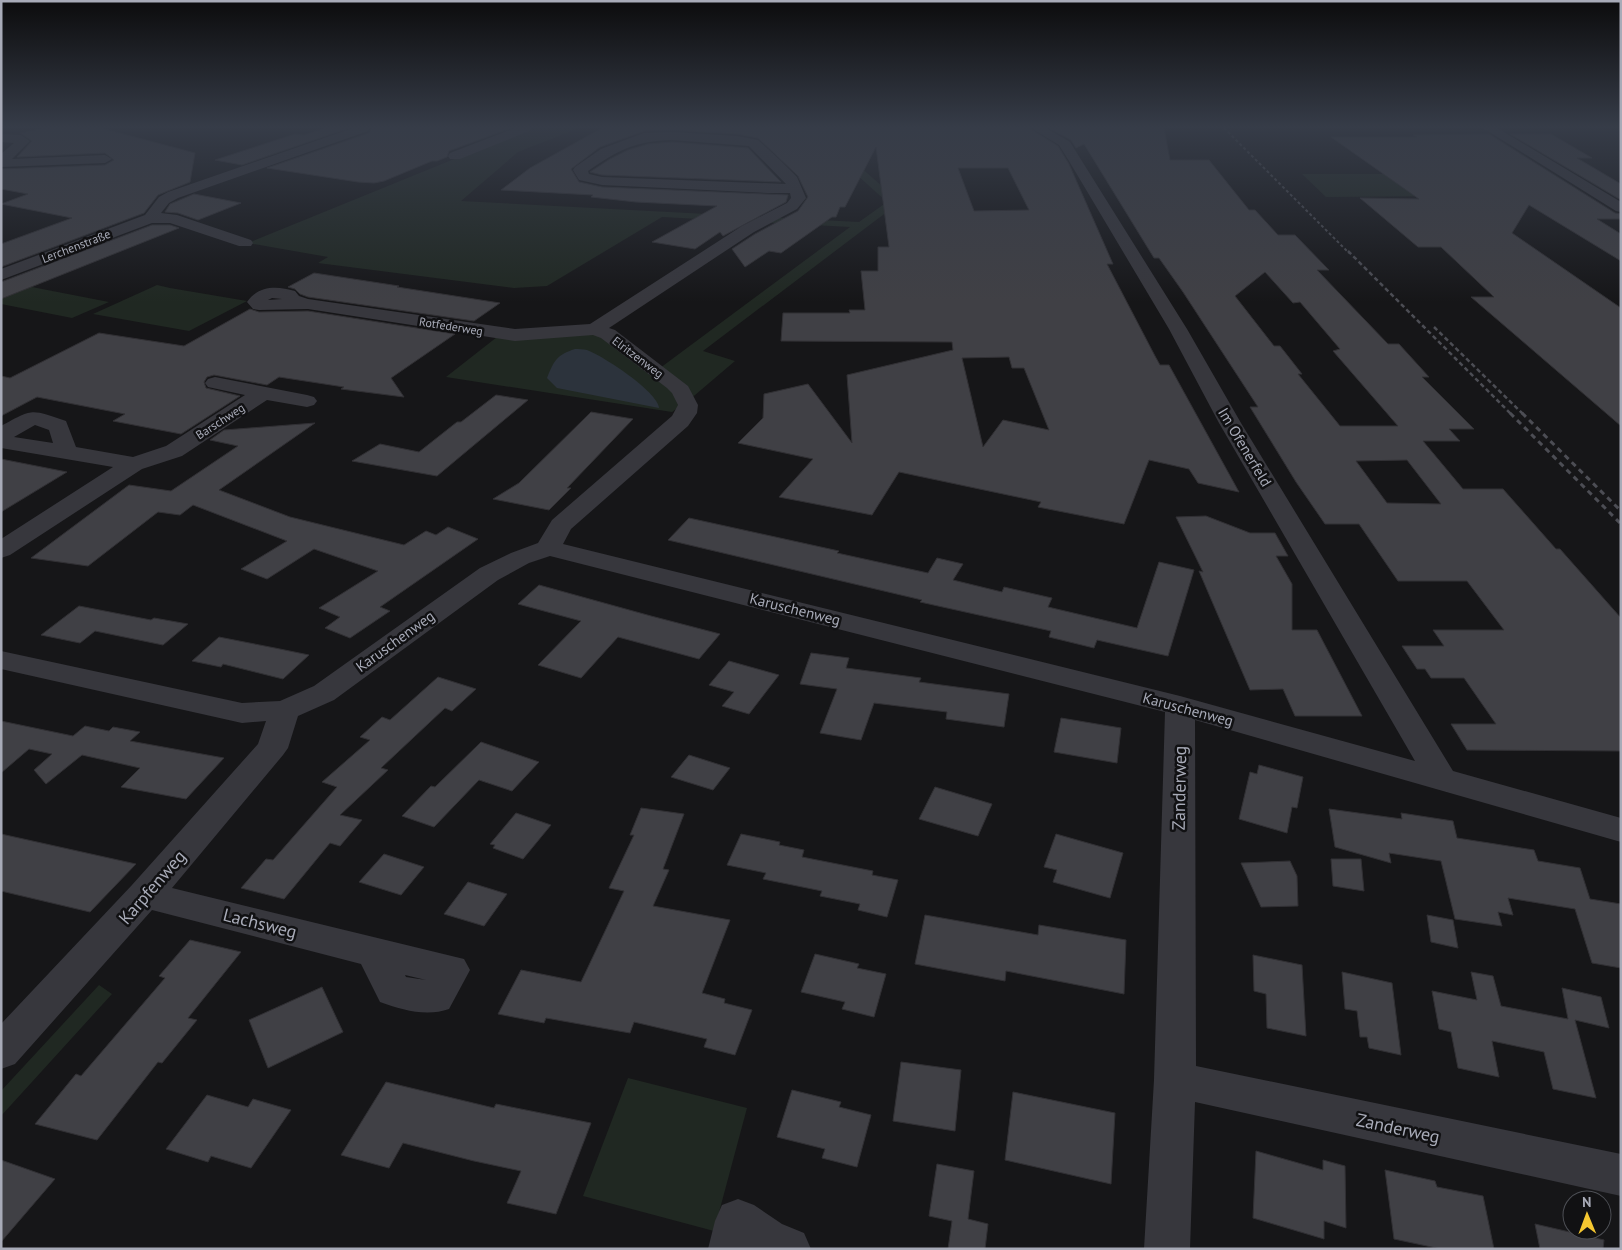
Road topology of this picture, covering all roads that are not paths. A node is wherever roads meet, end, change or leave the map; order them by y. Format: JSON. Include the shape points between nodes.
{"nodes":[{"id":1,"x":198,"y":186,"type":"edge"},
{"id":2,"x":713,"y":186,"type":"edge"},
{"id":3,"x":1094,"y":186,"type":"edge"},
{"id":4,"x":1585,"y":186,"type":"edge"},
{"id":5,"x":796,"y":188,"type":"joint"},
{"id":6,"x":1621,"y":208,"type":"edge"},
{"id":7,"x":150,"y":218,"type":"junction"},
{"id":8,"x":245,"y":243,"type":"dead end"},
{"id":9,"x":1,"y":275,"type":"edge"},
{"id":10,"x":308,"y":304,"type":"dead end"},
{"id":11,"x":595,"y":330,"type":"junction"},
{"id":12,"x":215,"y":383,"type":"dead end"},
{"id":13,"x":263,"y":393,"type":"junction"},
{"id":14,"x":307,"y":401,"type":"dead end"},
{"id":15,"x":1,"y":435,"type":"edge"},
{"id":16,"x":1,"y":441,"type":"edge"},
{"id":17,"x":67,"y":452,"type":"junction"},
{"id":18,"x":134,"y":464,"type":"junction"},
{"id":19,"x":548,"y":548,"type":"junction"},
{"id":20,"x":1,"y":550,"type":"edge"},
{"id":21,"x":1,"y":660,"type":"edge"},
{"id":22,"x":1180,"y":706,"type":"junction"},
{"id":23,"x":285,"y":710,"type":"junction"},
{"id":24,"x":1441,"y":779,"type":"junction"},
{"id":25,"x":1621,"y":830,"type":"edge"},
{"id":26,"x":145,"y":896,"type":"junction"},
{"id":27,"x":375,"y":954,"type":"dead end"},
{"id":28,"x":1,"y":1052,"type":"edge"},
{"id":29,"x":1175,"y":1080,"type":"junction"},
{"id":30,"x":1621,"y":1176,"type":"edge"},
{"id":31,"x":731,"y":1249,"type":"edge"},
{"id":32,"x":788,"y":1249,"type":"edge"},
{"id":33,"x":1167,"y":1249,"type":"edge"}],
"edges":[{"from":1,"to":7,"type":"street","name":"Lerchenstraße","via":[[164,200]]},
{"from":2,"to":5,"type":"street"},
{"from":3,"to":24,"type":"street","name":"Im Ofenerfeld"},
{"from":4,"to":6,"type":"street"},
{"from":5,"to":11,"type":"street","name":"Elritzenweg","via":[[798,198],[792,206],[748,229]]},
{"from":7,"to":8,"type":"street","name":"Lerchenstraße","via":[[172,218]]},
{"from":7,"to":9,"type":"street","name":"Lerchenstraße"},
{"from":10,"to":11,"type":"street","name":"Rotfederweg","via":[[515,335]]},
{"from":11,"to":19,"type":"street","name":"Elritzenweg","via":[[608,334],[674,384],[688,405],[680,421],[561,525]]},
{"from":12,"to":13,"type":"street"},
{"from":13,"to":14,"type":"street"},
{"from":13,"to":18,"type":"street","name":"Barschweg","via":[[174,451]]},
{"from":15,"to":17,"type":"street","via":[[33,417],[58,426]]},
{"from":16,"to":17,"type":"street","name":"Barschweg"},
{"from":17,"to":18,"type":"street","name":"Barschweg"},
{"from":18,"to":20,"type":"street","name":"Barschweg"},
{"from":19,"to":22,"type":"street","name":"Karuschenweg"},
{"from":19,"to":23,"type":"street","name":"Karuschenweg","via":[[489,574],[324,693]]},
{"from":21,"to":23,"type":"street","name":"Karuschenweg","via":[[242,714]]},
{"from":22,"to":24,"type":"street","name":"Karuschenweg"},
{"from":22,"to":29,"type":"street","name":"Zanderweg"},
{"from":23,"to":26,"type":"street","name":"Karpfenweg","via":[[272,748]]},
{"from":24,"to":25,"type":"street","name":"Karuschenweg"},
{"from":26,"to":27,"type":"street","name":"Lachsweg"},
{"from":26,"to":28,"type":"street","name":"Karpfenweg"},
{"from":29,"to":30,"type":"street","name":"Zanderweg"},
{"from":29,"to":33,"type":"street","name":"Zanderweg"},
{"from":31,"to":32,"type":"street","via":[[738,1221],[770,1244]]}]}
